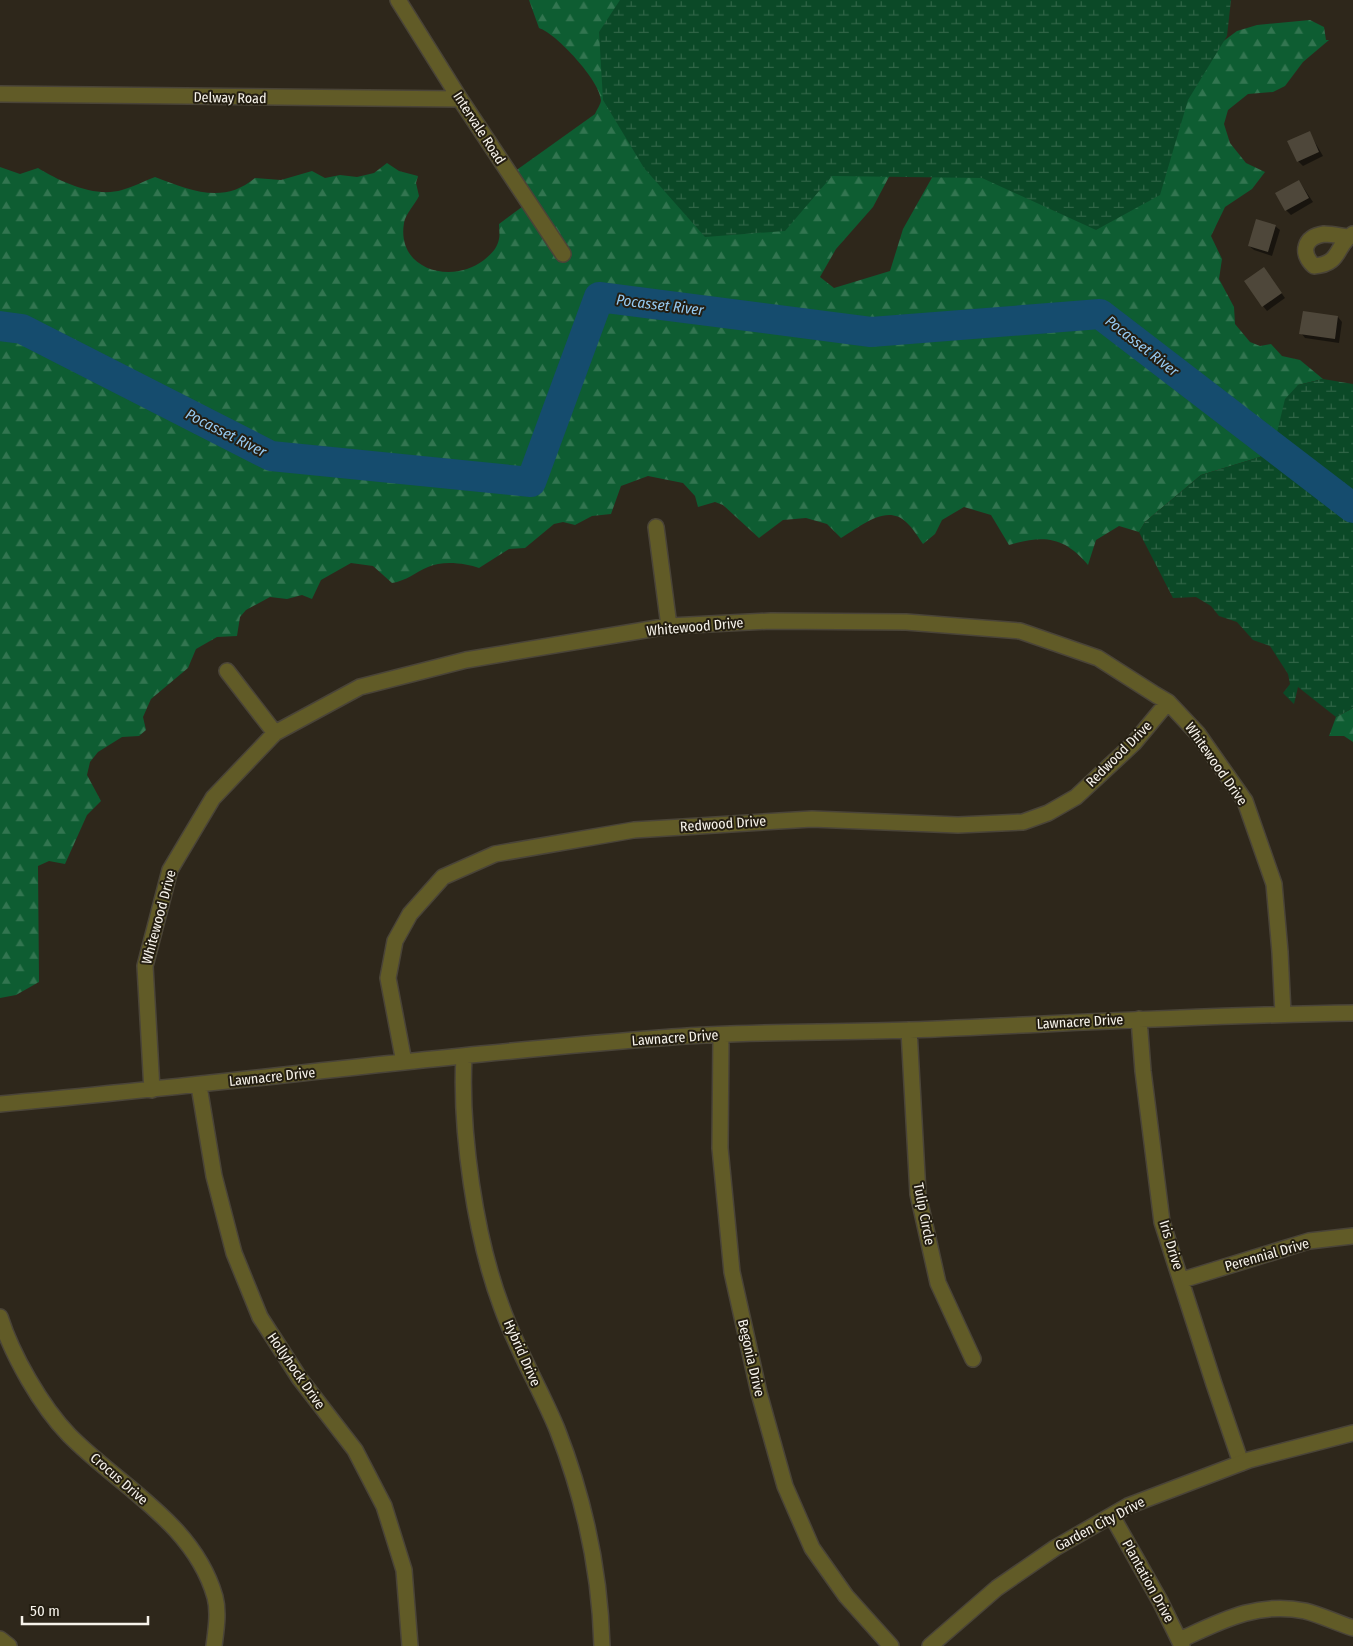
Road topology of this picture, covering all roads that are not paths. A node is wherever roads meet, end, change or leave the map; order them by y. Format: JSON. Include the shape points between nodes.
{"nodes":[{"id":1,"x":398,"y":0,"type":"edge"},
{"id":2,"x":0,"y":94,"type":"edge"},
{"id":3,"x":460,"y":99,"type":"junction"},
{"id":4,"x":562,"y":254,"type":"dead end"},
{"id":5,"x":656,"y":527,"type":"dead end"},
{"id":6,"x":669,"y":626,"type":"junction"},
{"id":7,"x":227,"y":671,"type":"dead end"},
{"id":8,"x":1168,"y":702,"type":"junction"},
{"id":9,"x":275,"y":733,"type":"junction"},
{"id":10,"x":1353,"y":1013,"type":"edge"},
{"id":11,"x":1283,"y":1014,"type":"junction"},
{"id":12,"x":1139,"y":1018,"type":"junction"},
{"id":13,"x":909,"y":1030,"type":"junction"},
{"id":14,"x":721,"y":1035,"type":"junction"},
{"id":15,"x":464,"y":1056,"type":"junction"},
{"id":16,"x":404,"y":1062,"type":"junction"},
{"id":17,"x":199,"y":1086,"type":"junction"},
{"id":18,"x":152,"y":1090,"type":"junction"},
{"id":19,"x":0,"y":1104,"type":"edge"},
{"id":20,"x":1353,"y":1236,"type":"edge"},
{"id":21,"x":1182,"y":1280,"type":"junction"},
{"id":22,"x":0,"y":1317,"type":"edge"},
{"id":23,"x":973,"y":1359,"type":"dead end"},
{"id":24,"x":1353,"y":1432,"type":"edge"},
{"id":25,"x":1241,"y":1463,"type":"junction"},
{"id":26,"x":1112,"y":1516,"type":"junction"},
{"id":27,"x":1353,"y":1628,"type":"edge"},
{"id":28,"x":0,"y":1639,"type":"edge"},
{"id":29,"x":1181,"y":1643,"type":"edge"},
{"id":30,"x":9,"y":1646,"type":"edge"},
{"id":31,"x":214,"y":1646,"type":"edge"},
{"id":32,"x":410,"y":1646,"type":"edge"},
{"id":33,"x":602,"y":1646,"type":"edge"},
{"id":34,"x":891,"y":1646,"type":"edge"},
{"id":35,"x":930,"y":1646,"type":"edge"}],
"edges":[{"from":1,"to":3,"type":"street","name":"Intervale Road"},
{"from":2,"to":3,"type":"street","name":"Delway Road"},
{"from":3,"to":4,"type":"street","name":"Intervale Road"},
{"from":5,"to":6,"type":"street"},
{"from":6,"to":8,"type":"street","name":"Whitewood Drive","via":[[771,621],[897,622],[1020,631],[1098,658]]},
{"from":6,"to":9,"type":"street","name":"Whitewood Drive","via":[[466,660],[360,687]]},
{"from":7,"to":9,"type":"street"},
{"from":8,"to":11,"type":"street","name":"Whitewood Drive","via":[[1198,734],[1245,801],[1274,884]]},
{"from":8,"to":16,"type":"street","name":"Redwood Drive","via":[[1134,743],[1076,797],[1048,813],[1023,822],[958,826],[812,818],[634,830],[495,854],[444,877],[410,914],[395,941],[388,978]]},
{"from":9,"to":18,"type":"street","name":"Whitewood Drive","via":[[213,798],[170,870],[145,966]]},
{"from":10,"to":11,"type":"street","name":"Lawnacre Drive"},
{"from":11,"to":12,"type":"street","name":"Lawnacre Drive"},
{"from":12,"to":13,"type":"street","name":"Lawnacre Drive"},
{"from":12,"to":21,"type":"street","name":"Iris Drive","via":[[1162,1222]]},
{"from":13,"to":14,"type":"street","name":"Lawnacre Drive"},
{"from":13,"to":23,"type":"street","name":"Tulip Circle","via":[[918,1194],[938,1283]]},
{"from":14,"to":15,"type":"street","name":"Lawnacre Drive"},
{"from":14,"to":34,"type":"street","name":"Begonia Drive","via":[[720,1148],[732,1272],[764,1412],[785,1486],[812,1548],[846,1596]]},
{"from":15,"to":16,"type":"street","name":"Lawnacre Drive"},
{"from":15,"to":33,"type":"street","name":"Hybrid Drive","via":[[462,1095],[465,1133],[489,1264],[502,1308],[556,1428],[581,1497],[596,1575]]},
{"from":16,"to":17,"type":"street","name":"Lawnacre Drive"},
{"from":17,"to":18,"type":"street","name":"Lawnacre Drive"},
{"from":17,"to":32,"type":"street","name":"Hollyhock Drive","via":[[214,1176],[234,1253],[260,1317],[300,1379],[355,1450],[384,1506],[404,1570]]},
{"from":18,"to":19,"type":"street","name":"Lawnacre Drive"},
{"from":20,"to":21,"type":"street","name":"Perennial Drive","via":[[1309,1242]]},
{"from":21,"to":25,"type":"street","name":"Iris Drive"},
{"from":22,"to":31,"type":"street","name":"Crocus Drive","via":[[28,1379],[68,1434],[162,1515],[189,1545],[203,1567],[215,1598],[217,1623]]},
{"from":24,"to":25,"type":"street","name":"Garden City Drive"},
{"from":25,"to":26,"type":"street","name":"Garden City Drive","via":[[1128,1506]]},
{"from":26,"to":29,"type":"street","name":"Plantation Drive"},
{"from":26,"to":35,"type":"street","name":"Garden City Drive","via":[[1055,1548],[996,1588]]},
{"from":27,"to":29,"type":"street","via":[[1306,1612],[1278,1607],[1231,1616]]},
{"from":28,"to":30,"type":"street"}]}
